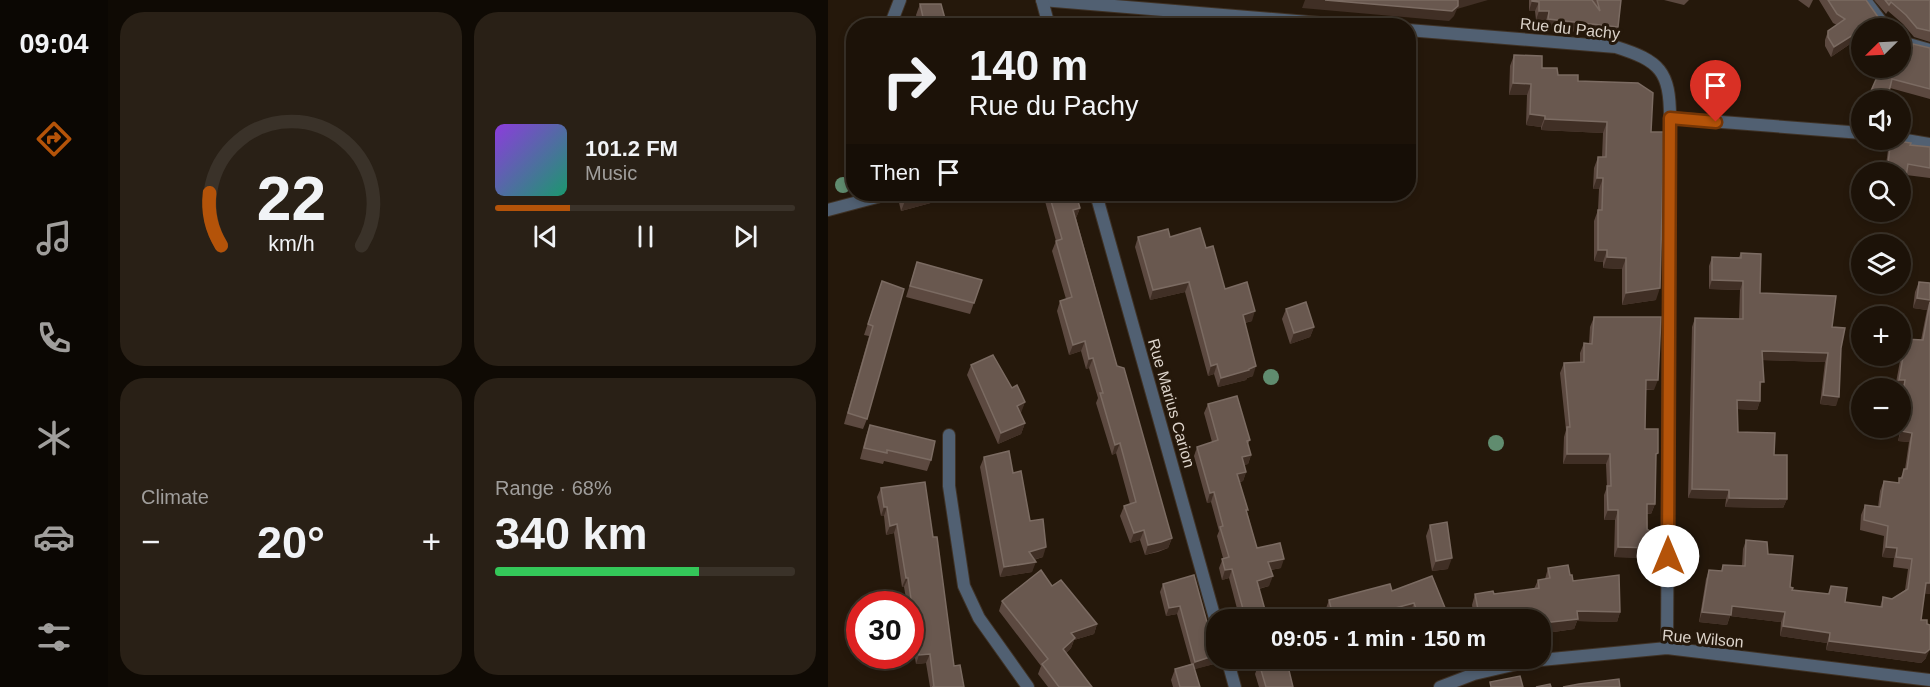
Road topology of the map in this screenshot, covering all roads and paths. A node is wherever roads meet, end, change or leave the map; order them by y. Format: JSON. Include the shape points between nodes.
{"nodes":[{"id":1,"x":900,"y":0,"type":"edge"},
{"id":2,"x":1042,"y":0,"type":"edge"},
{"id":3,"x":1865,"y":0,"type":"edge"},
{"id":4,"x":893,"y":18,"type":"edge"},
{"id":5,"x":1047,"y":18,"type":"edge"},
{"id":6,"x":1259,"y":18,"type":"edge"},
{"id":7,"x":1878,"y":18,"type":"edge"},
{"id":8,"x":1416,"y":31,"type":"edge"},
{"id":9,"x":1911,"y":45,"type":"edge"},
{"id":10,"x":1930,"y":50,"type":"edge"},
{"id":11,"x":1670,"y":118,"type":"junction"},
{"id":12,"x":1851,"y":132,"type":"edge"},
{"id":13,"x":1911,"y":141,"type":"edge"},
{"id":14,"x":1930,"y":144,"type":"edge"},
{"id":15,"x":862,"y":201,"type":"edge"},
{"id":16,"x":1098,"y":201,"type":"edge"},
{"id":17,"x":828,"y":210,"type":"edge"},
{"id":18,"x":948,"y":435,"type":"dead end"},
{"id":19,"x":1212,"y":609,"type":"edge"},
{"id":20,"x":1668,"y":648,"type":"junction"},
{"id":21,"x":1230,"y":669,"type":"edge"},
{"id":22,"x":1930,"y":680,"type":"edge"},
{"id":23,"x":1028,"y":687,"type":"edge"},
{"id":24,"x":1235,"y":687,"type":"edge"},
{"id":25,"x":1440,"y":687,"type":"edge"}],
"edges":[{"from":1,"to":4,"type":"street"},
{"from":2,"to":5,"type":"street"},
{"from":2,"to":6,"type":"street"},
{"from":3,"to":7,"type":"street"},
{"from":8,"to":11,"type":"street","name":"Rue du Pachy","via":[[1616,47],[1639,54],[1658,65],[1667,84]]},
{"from":9,"to":10,"type":"street"},
{"from":11,"to":12,"type":"street"},
{"from":11,"to":20,"type":"street","name":"Rue du Pachy"},
{"from":13,"to":14,"type":"street"},
{"from":15,"to":17,"type":"street"},
{"from":16,"to":19,"type":"street","name":"Rue Marius Carion"},
{"from":18,"to":23,"type":"street","via":[[949,486],[964,586],[980,618]]},
{"from":20,"to":22,"type":"street","name":"Rue Wilson"},
{"from":20,"to":25,"type":"street","name":"Rue Wilson","via":[[1530,661],[1474,674]]},
{"from":21,"to":24,"type":"street"}]}
